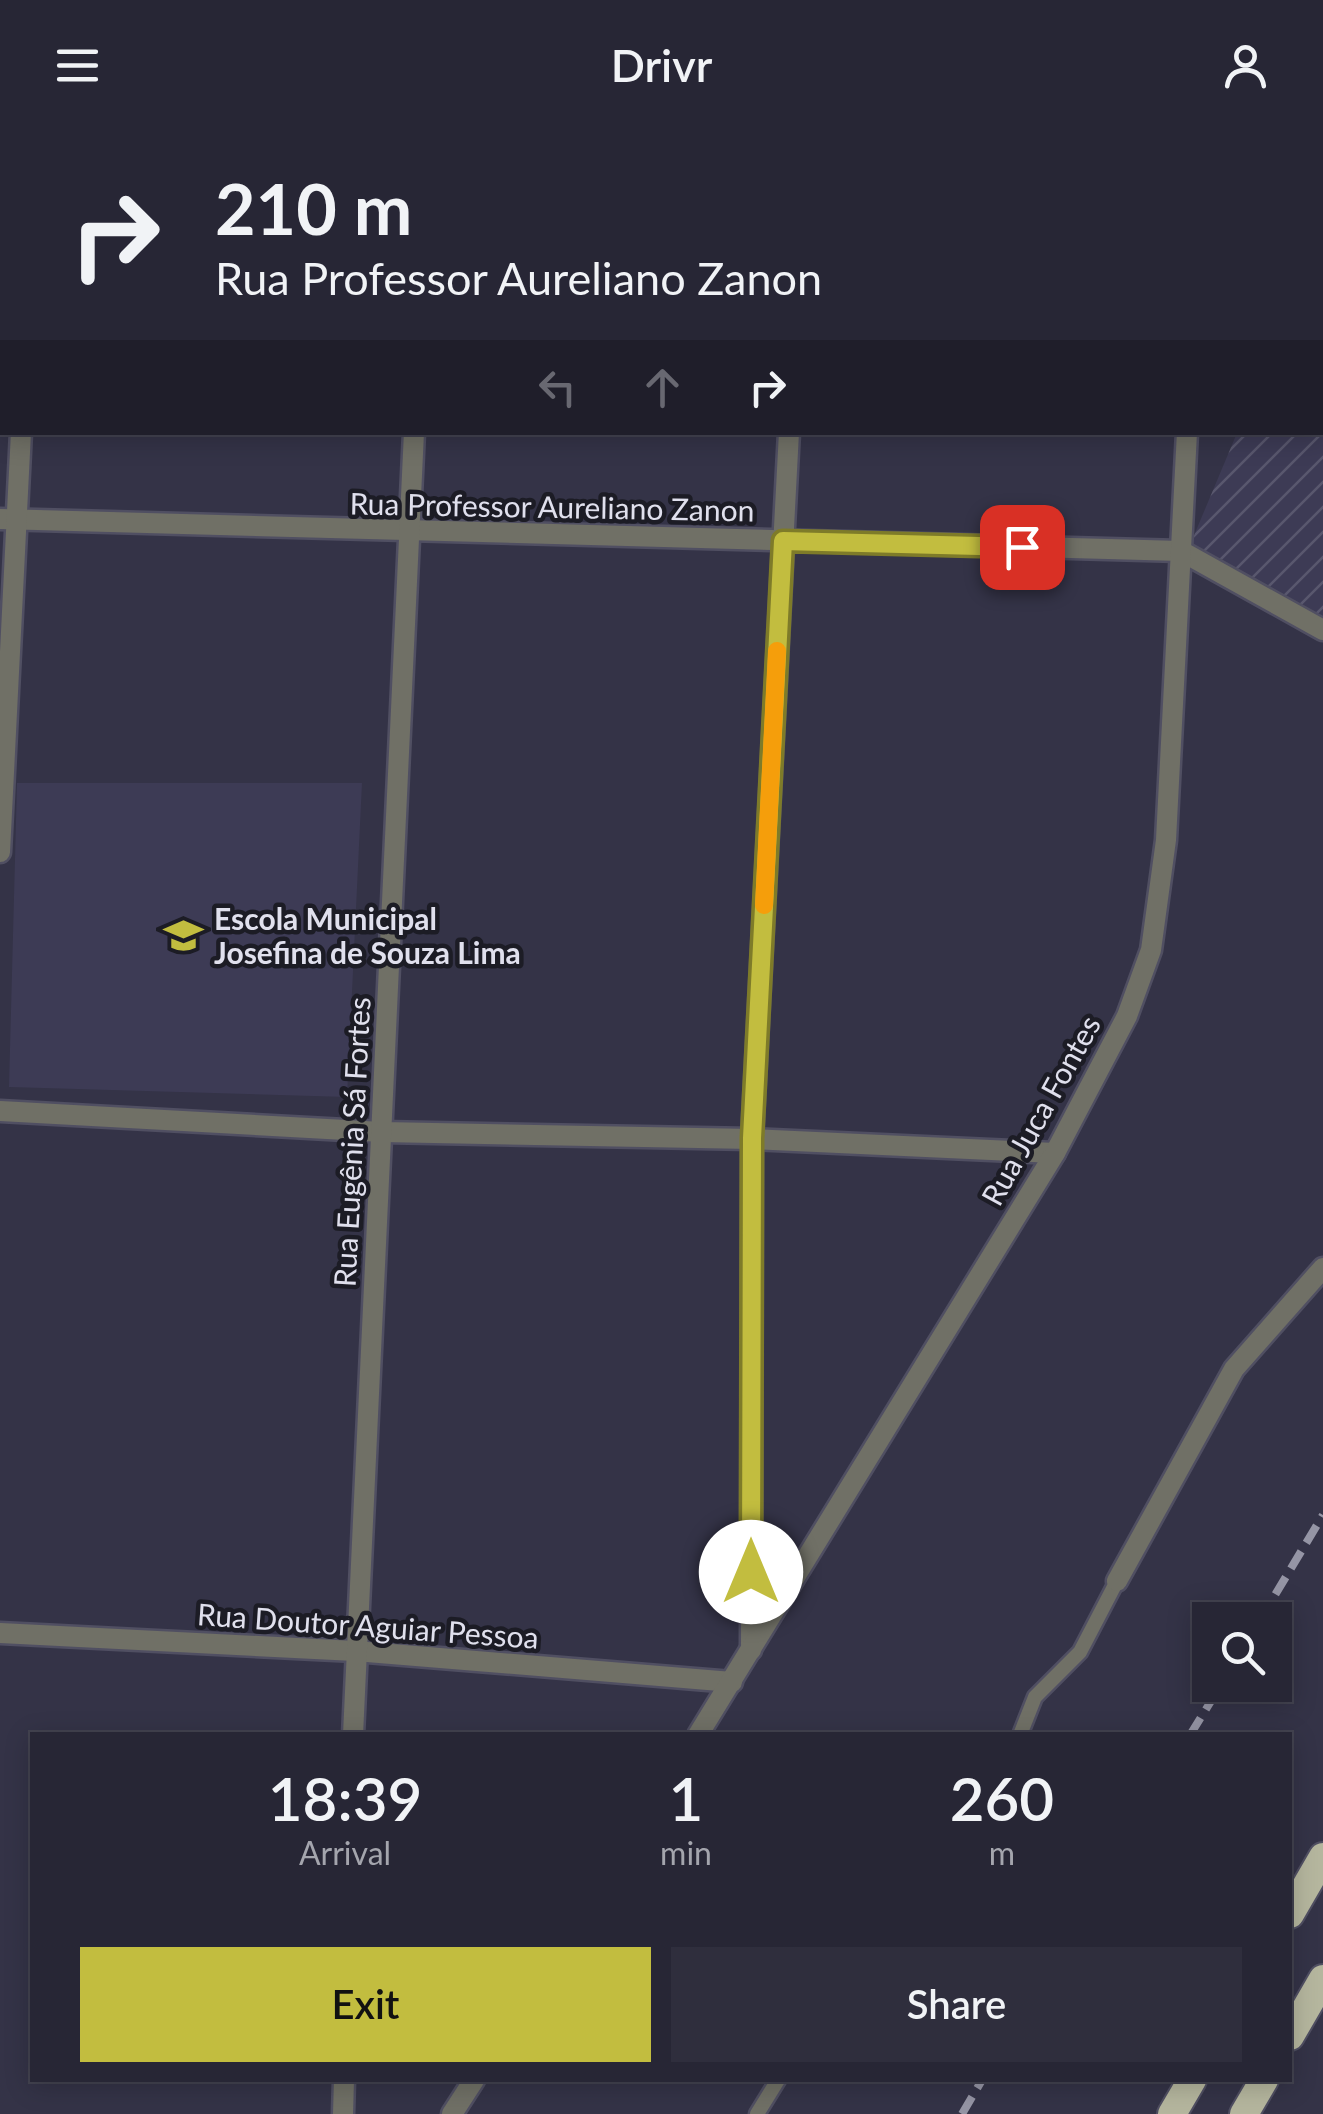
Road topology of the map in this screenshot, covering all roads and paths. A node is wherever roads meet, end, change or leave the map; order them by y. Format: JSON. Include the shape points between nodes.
{"nodes":[{"id":1,"x":21,"y":435,"type":"edge"},
{"id":2,"x":414,"y":435,"type":"edge"},
{"id":3,"x":789,"y":435,"type":"edge"},
{"id":4,"x":1187,"y":435,"type":"edge"},
{"id":5,"x":10,"y":520,"type":"edge"},
{"id":6,"x":410,"y":533,"type":"junction"},
{"id":7,"x":783,"y":541,"type":"junction"},
{"id":8,"x":1181,"y":551,"type":"junction"},
{"id":9,"x":1323,"y":630,"type":"edge"},
{"id":10,"x":0,"y":852,"type":"edge"},
{"id":11,"x":0,"y":1111,"type":"edge"},
{"id":12,"x":382,"y":1132,"type":"junction"},
{"id":13,"x":752,"y":1138,"type":"junction"},
{"id":14,"x":1055,"y":1152,"type":"junction"},
{"id":15,"x":1323,"y":1268,"type":"edge"},
{"id":16,"x":1117,"y":1580,"type":"joint"},
{"id":17,"x":0,"y":1633,"type":"edge"},
{"id":18,"x":355,"y":1651,"type":"junction"},
{"id":19,"x":751,"y":1651,"type":"junction"},
{"id":20,"x":732,"y":1682,"type":"junction"},
{"id":21,"x":353,"y":1732,"type":"edge"},
{"id":22,"x":700,"y":1732,"type":"edge"},
{"id":23,"x":1021,"y":1732,"type":"edge"},
{"id":24,"x":1323,"y":1857,"type":"edge"},
{"id":25,"x":1292,"y":1911,"type":"edge"},
{"id":26,"x":1323,"y":1979,"type":"edge"},
{"id":27,"x":1292,"y":2033,"type":"edge"},
{"id":28,"x":344,"y":2082,"type":"edge"},
{"id":29,"x":473,"y":2082,"type":"edge"},
{"id":30,"x":777,"y":2082,"type":"edge"},
{"id":31,"x":1191,"y":2082,"type":"edge"},
{"id":32,"x":1263,"y":2082,"type":"edge"},
{"id":33,"x":343,"y":2114,"type":"edge"},
{"id":34,"x":452,"y":2114,"type":"edge"},
{"id":35,"x":756,"y":2114,"type":"edge"},
{"id":36,"x":1172,"y":2114,"type":"edge"},
{"id":37,"x":1244,"y":2114,"type":"edge"}],
"edges":[{"from":1,"to":5,"type":"street"},
{"from":2,"to":6,"type":"street","name":"Rua Eugênia Sá Fortes"},
{"from":3,"to":7,"type":"street"},
{"from":4,"to":8,"type":"street","name":"Rua Juca Fontes"},
{"from":5,"to":6,"type":"street","name":"Rua Professor Aureliano Zanon"},
{"from":5,"to":10,"type":"street"},
{"from":6,"to":7,"type":"street","name":"Rua Professor Aureliano Zanon"},
{"from":6,"to":12,"type":"street","name":"Rua Eugênia Sá Fortes"},
{"from":7,"to":8,"type":"street","name":"Rua Professor Aureliano Zanon"},
{"from":7,"to":13,"type":"street"},
{"from":8,"to":9,"type":"street","name":"Rua Professor Aureliano Zanon"},
{"from":8,"to":14,"type":"street","name":"Rua Juca Fontes","via":[[1166,840],[1151,950],[1127,1016]]},
{"from":11,"to":12,"type":"street"},
{"from":12,"to":13,"type":"street"},
{"from":12,"to":18,"type":"street","name":"Rua Eugênia Sá Fortes"},
{"from":13,"to":14,"type":"street"},
{"from":13,"to":19,"type":"street"},
{"from":14,"to":19,"type":"street","name":"Rua Juca Fontes"},
{"from":15,"to":16,"type":"street","via":[[1234,1369]]},
{"from":16,"to":23,"type":"lane","via":[[1080,1652],[1036,1697]]},
{"from":17,"to":18,"type":"street","name":"Rua Doutor Aguiar Pessoa"},
{"from":18,"to":20,"type":"street","name":"Rua Doutor Aguiar Pessoa"},
{"from":18,"to":21,"type":"street","name":"Rua Eugênia Sá Fortes"},
{"from":19,"to":20,"type":"street","name":"Rua Juca Fontes"},
{"from":20,"to":22,"type":"street","name":"Rua Juca Fontes"},
{"from":24,"to":25,"type":"highway"},
{"from":26,"to":27,"type":"highway"},
{"from":28,"to":33,"type":"street"},
{"from":29,"to":34,"type":"street"},
{"from":30,"to":35,"type":"lane"},
{"from":31,"to":36,"type":"highway"},
{"from":32,"to":37,"type":"highway"}]}
